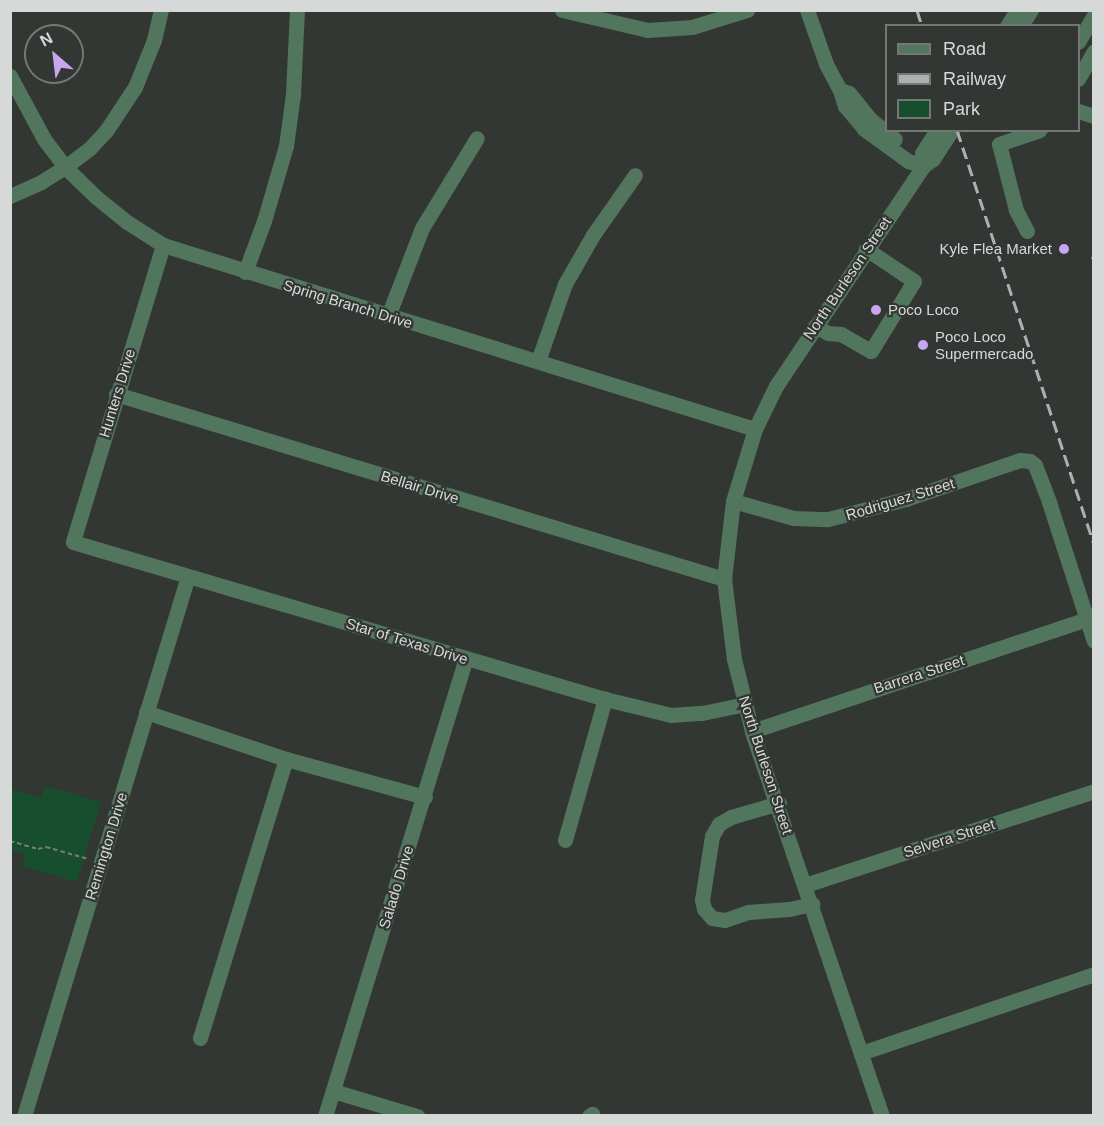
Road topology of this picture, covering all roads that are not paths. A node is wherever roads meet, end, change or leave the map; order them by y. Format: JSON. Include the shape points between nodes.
{"nodes":[{"id":1,"x":161,"y":10,"type":"edge"},
{"id":2,"x":297,"y":10,"type":"edge"},
{"id":3,"x":562,"y":10,"type":"edge"},
{"id":4,"x":747,"y":10,"type":"edge"},
{"id":5,"x":807,"y":10,"type":"edge"},
{"id":6,"x":1017,"y":10,"type":"edge"},
{"id":7,"x":1031,"y":10,"type":"edge"},
{"id":8,"x":1094,"y":15,"type":"edge"},
{"id":9,"x":613,"y":16,"type":"edge"},
{"id":10,"x":1008,"y":24,"type":"edge"},
{"id":11,"x":1022,"y":24,"type":"edge"},
{"id":12,"x":1080,"y":39,"type":"edge"},
{"id":13,"x":1093,"y":54,"type":"edge"},
{"id":14,"x":10,"y":76,"type":"edge"},
{"id":15,"x":1080,"y":76,"type":"edge"},
{"id":16,"x":936,"y":132,"type":"edge"},
{"id":17,"x":951,"y":132,"type":"edge"},
{"id":18,"x":1036,"y":132,"type":"edge"},
{"id":19,"x":477,"y":138,"type":"dead end"},
{"id":20,"x":923,"y":166,"type":"junction"},
{"id":21,"x":65,"y":167,"type":"junction"},
{"id":22,"x":635,"y":175,"type":"dead end"},
{"id":23,"x":10,"y":196,"type":"edge"},
{"id":24,"x":1028,"y":231,"type":"dead end"},
{"id":25,"x":163,"y":245,"type":"junction"},
{"id":26,"x":866,"y":249,"type":"junction"},
{"id":27,"x":245,"y":272,"type":"junction"},
{"id":28,"x":388,"y":316,"type":"junction"},
{"id":29,"x":815,"y":326,"type":"junction"},
{"id":30,"x":538,"y":361,"type":"junction"},
{"id":31,"x":116,"y":394,"type":"junction"},
{"id":32,"x":755,"y":429,"type":"junction"},
{"id":33,"x":734,"y":501,"type":"junction"},
{"id":34,"x":73,"y":542,"type":"joint"},
{"id":35,"x":188,"y":576,"type":"junction"},
{"id":36,"x":724,"y":579,"type":"junction"},
{"id":37,"x":1086,"y":619,"type":"junction"},
{"id":38,"x":1094,"y":640,"type":"edge"},
{"id":39,"x":466,"y":659,"type":"junction"},
{"id":40,"x":605,"y":699,"type":"junction"},
{"id":41,"x":745,"y":704,"type":"junction"},
{"id":42,"x":146,"y":712,"type":"junction"},
{"id":43,"x":752,"y":731,"type":"junction"},
{"id":44,"x":286,"y":759,"type":"junction"},
{"id":45,"x":1094,"y":791,"type":"edge"},
{"id":46,"x":425,"y":797,"type":"junction"},
{"id":47,"x":778,"y":803,"type":"junction"},
{"id":48,"x":565,"y":840,"type":"dead end"},
{"id":49,"x":805,"y":885,"type":"junction"},
{"id":50,"x":812,"y":904,"type":"junction"},
{"id":51,"x":1094,"y":974,"type":"edge"},
{"id":52,"x":200,"y":1038,"type":"dead end"},
{"id":53,"x":861,"y":1053,"type":"junction"},
{"id":54,"x":333,"y":1091,"type":"junction"},
{"id":55,"x":24,"y":1116,"type":"edge"},
{"id":56,"x":325,"y":1116,"type":"edge"},
{"id":57,"x":417,"y":1116,"type":"edge"},
{"id":58,"x":882,"y":1116,"type":"edge"}],
"edges":[{"from":1,"to":21,"type":"street","via":[[135,87],[106,131]]},
{"from":2,"to":27,"type":"street","via":[[286,146]]},
{"from":3,"to":9,"type":"street"},
{"from":4,"to":9,"type":"street","via":[[709,23],[648,30]]},
{"from":5,"to":20,"type":"street","via":[[842,102],[864,129],[908,161]]},
{"from":6,"to":10,"type":"street"},
{"from":7,"to":11,"type":"street"},
{"from":8,"to":12,"type":"street"},
{"from":13,"to":15,"type":"street"},
{"from":14,"to":21,"type":"street","name":"Spring Branch Drive","via":[[44,139]]},
{"from":16,"to":20,"type":"street","name":"North Burleson Street","via":[[922,153]]},
{"from":17,"to":20,"type":"street","name":"North Burleson Street","via":[[933,159]]},
{"from":18,"to":24,"type":"street","via":[[999,144],[1016,210]]},
{"from":19,"to":28,"type":"street","via":[[422,228]]},
{"from":20,"to":26,"type":"street","name":"North Burleson Street"},
{"from":21,"to":23,"type":"street"},
{"from":21,"to":25,"type":"street","name":"Spring Branch Drive","via":[[111,210]]},
{"from":22,"to":30,"type":"street","via":[[565,284]]},
{"from":25,"to":27,"type":"street","name":"Spring Branch Drive"},
{"from":25,"to":31,"type":"street","name":"Hunters Drive"},
{"from":26,"to":29,"type":"street","name":"North Burleson Street"},
{"from":26,"to":29,"type":"street","via":[[914,281],[871,351],[842,334],[828,333]]},
{"from":27,"to":28,"type":"street","name":"Spring Branch Drive"},
{"from":28,"to":30,"type":"street","name":"Spring Branch Drive"},
{"from":29,"to":32,"type":"street","name":"North Burleson Street","via":[[776,386]]},
{"from":30,"to":32,"type":"street","name":"Spring Branch Drive"},
{"from":31,"to":34,"type":"street","name":"Hunters Drive"},
{"from":31,"to":36,"type":"street","name":"Bellair Drive"},
{"from":32,"to":33,"type":"street","name":"North Burleson Street"},
{"from":33,"to":36,"type":"street","name":"North Burleson Street"},
{"from":33,"to":37,"type":"street","name":"Rodriguez Street","via":[[794,518],[828,519],[1030,460],[1049,502]]},
{"from":34,"to":35,"type":"street","name":"Star of Texas Drive"},
{"from":35,"to":39,"type":"street","name":"Star of Texas Drive"},
{"from":35,"to":42,"type":"street","name":"Remington Drive"},
{"from":36,"to":41,"type":"street","name":"North Burleson Street","via":[[734,659]]},
{"from":37,"to":38,"type":"street"},
{"from":37,"to":43,"type":"street","name":"Barrera Street"},
{"from":39,"to":40,"type":"street","name":"Star of Texas Drive"},
{"from":39,"to":46,"type":"street","name":"Salado Drive"},
{"from":40,"to":41,"type":"street","name":"Star of Texas Drive","via":[[671,715]]},
{"from":40,"to":48,"type":"street"},
{"from":41,"to":43,"type":"street","name":"North Burleson Street"},
{"from":42,"to":44,"type":"street"},
{"from":42,"to":55,"type":"street","name":"Remington Drive"},
{"from":43,"to":47,"type":"street","name":"North Burleson Street"},
{"from":44,"to":46,"type":"street"},
{"from":44,"to":52,"type":"street"},
{"from":45,"to":49,"type":"street","name":"Selvera Street"},
{"from":46,"to":54,"type":"street","name":"Salado Drive"},
{"from":47,"to":49,"type":"street","name":"North Burleson Street"},
{"from":47,"to":50,"type":"street","via":[[719,824],[712,836],[704,909],[711,918],[725,920],[748,912]]},
{"from":49,"to":50,"type":"street","name":"North Burleson Street"},
{"from":50,"to":53,"type":"street","name":"North Burleson Street"},
{"from":51,"to":53,"type":"street"},
{"from":53,"to":58,"type":"street","name":"North Burleson Street"},
{"from":54,"to":56,"type":"street","name":"Salado Drive"},
{"from":54,"to":57,"type":"street"}]}
